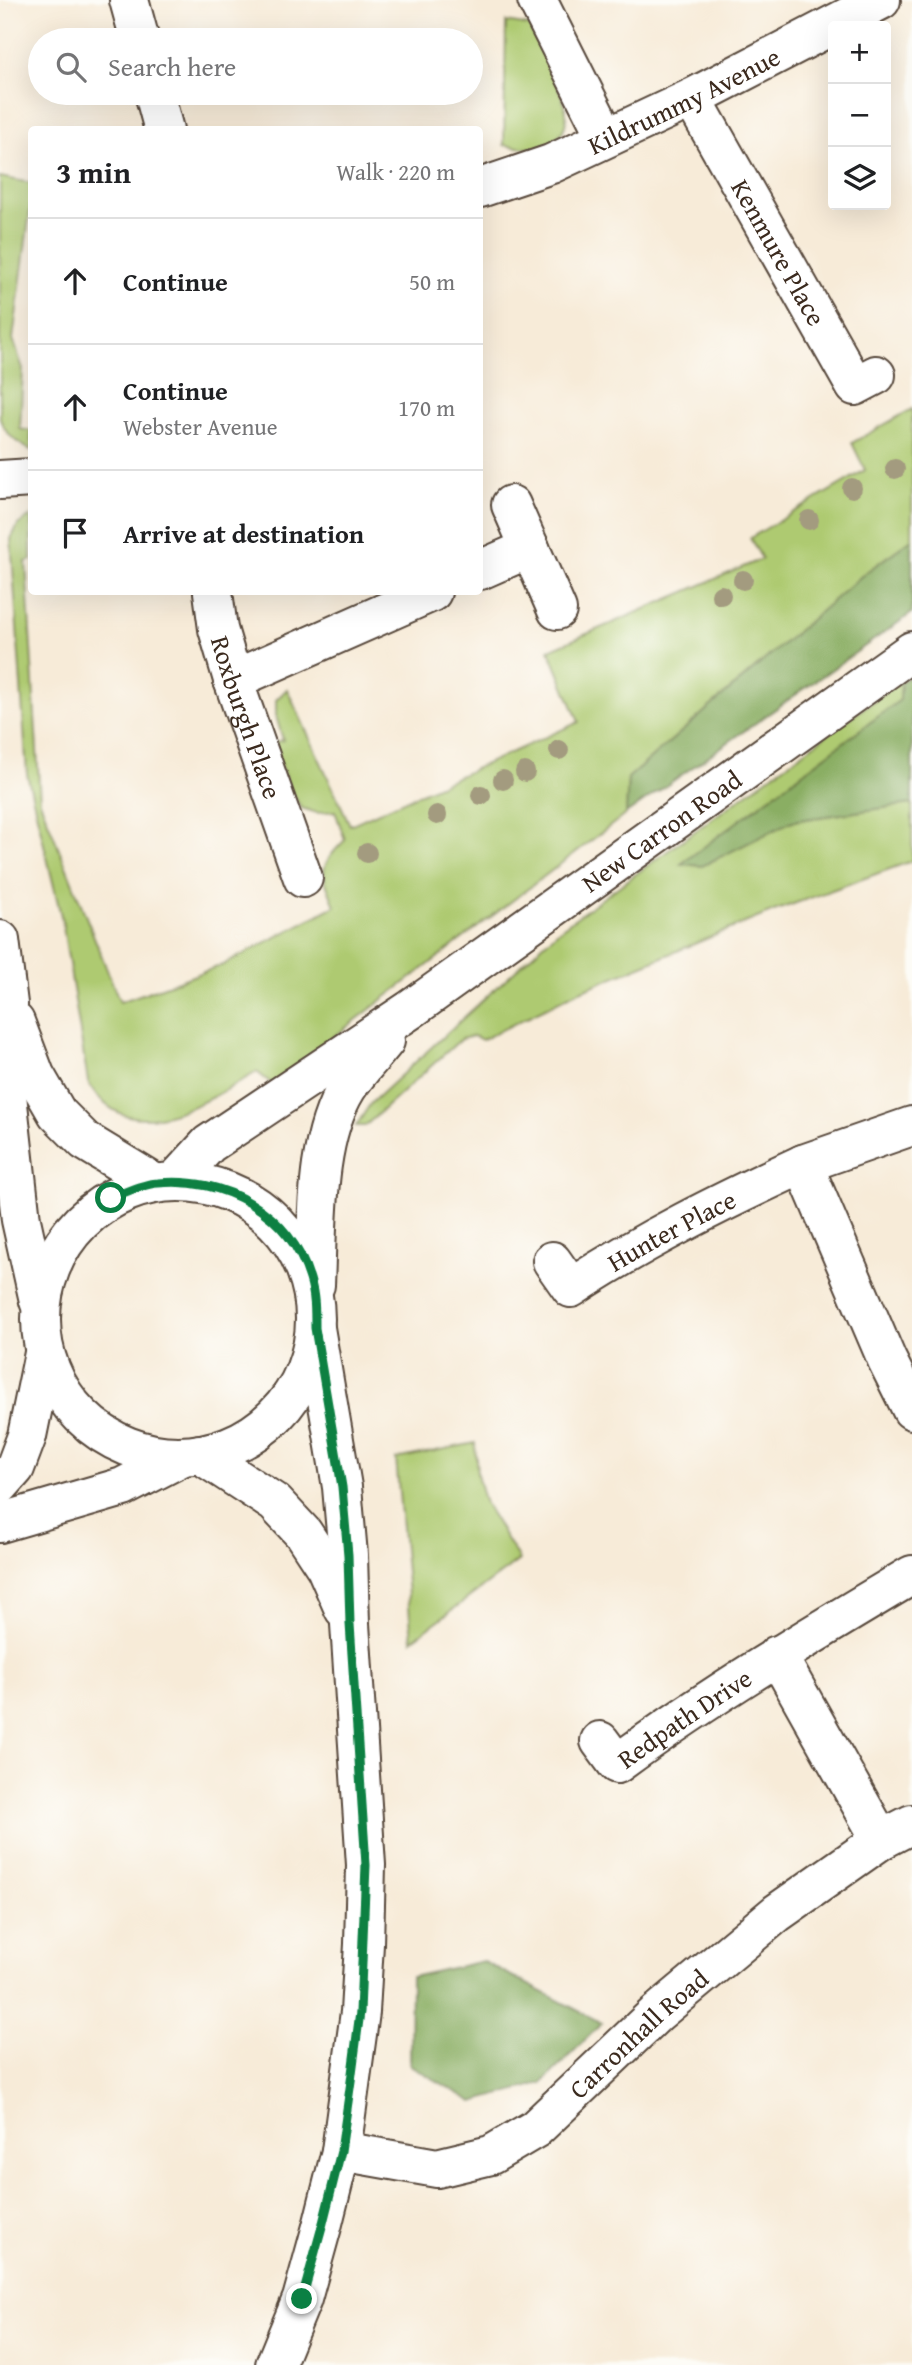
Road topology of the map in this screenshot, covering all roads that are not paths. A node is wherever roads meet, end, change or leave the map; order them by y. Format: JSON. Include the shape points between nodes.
{"nodes":[{"id":1,"x":129,"y":0,"type":"edge"},
{"id":2,"x":537,"y":0,"type":"edge"},
{"id":3,"x":881,"y":0,"type":"edge"},
{"id":4,"x":137,"y":28,"type":"edge"},
{"id":5,"x":692,"y":97,"type":"junction"},
{"id":6,"x":157,"y":105,"type":"edge"},
{"id":7,"x":163,"y":126,"type":"edge"},
{"id":8,"x":606,"y":137,"type":"junction"},
{"id":9,"x":483,"y":187,"type":"edge"},
{"id":10,"x":876,"y":375,"type":"dead end"},
{"id":11,"x":28,"y":478,"type":"edge"},
{"id":12,"x":0,"y":480,"type":"edge"},
{"id":13,"x":511,"y":505,"type":"dead end"},
{"id":14,"x":530,"y":548,"type":"junction"},
{"id":15,"x":483,"y":569,"type":"edge"},
{"id":16,"x":213,"y":595,"type":"edge"},
{"id":17,"x":425,"y":595,"type":"edge"},
{"id":18,"x":557,"y":610,"type":"dead end"},
{"id":19,"x":912,"y":651,"type":"edge"},
{"id":20,"x":233,"y":680,"type":"junction"},
{"id":21,"x":303,"y":878,"type":"dead end"},
{"id":22,"x":0,"y":940,"type":"edge"},
{"id":23,"x":8,"y":1004,"type":"junction"},
{"id":24,"x":410,"y":1010,"type":"junction"},
{"id":25,"x":912,"y":1126,"type":"edge"},
{"id":26,"x":803,"y":1164,"type":"junction"},
{"id":27,"x":164,"y":1182,"type":"junction"},
{"id":28,"x":552,"y":1261,"type":"dead end"},
{"id":29,"x":41,"y":1306,"type":"junction"},
{"id":30,"x":315,"y":1315,"type":"junction"},
{"id":31,"x":44,"y":1353,"type":"junction"},
{"id":32,"x":912,"y":1410,"type":"edge"},
{"id":33,"x":190,"y":1455,"type":"junction"},
{"id":34,"x":0,"y":1485,"type":"edge"},
{"id":35,"x":0,"y":1523,"type":"edge"},
{"id":36,"x":912,"y":1575,"type":"edge"},
{"id":37,"x":350,"y":1624,"type":"junction"},
{"id":38,"x":777,"y":1655,"type":"junction"},
{"id":39,"x":600,"y":1741,"type":"dead end"},
{"id":40,"x":896,"y":1832,"type":"edge"},
{"id":41,"x":341,"y":2151,"type":"junction"},
{"id":42,"x":275,"y":2365,"type":"edge"}],
"edges":[{"from":1,"to":4,"type":"street"},
{"from":2,"to":8,"type":"street"},
{"from":3,"to":5,"type":"street","name":"Kildrummy Avenue"},
{"from":5,"to":8,"type":"street","name":"Kildrummy Avenue"},
{"from":5,"to":10,"type":"street","name":"Kenmure Place","via":[[855,386]]},
{"from":6,"to":7,"type":"street"},
{"from":8,"to":9,"type":"street","name":"Kildrummy Avenue","via":[[551,164]]},
{"from":11,"to":12,"type":"street"},
{"from":13,"to":14,"type":"street"},
{"from":14,"to":15,"type":"street"},
{"from":14,"to":18,"type":"street"},
{"from":16,"to":20,"type":"street","name":"Roxburgh Place"},
{"from":17,"to":20,"type":"street"},
{"from":19,"to":24,"type":"street","name":"New Carron Road"},
{"from":20,"to":21,"type":"street","name":"Roxburgh Place","via":[[304,836]]},
{"from":22,"to":23,"type":"street"},
{"from":23,"to":27,"type":"street","via":[[35,1074],[57,1113],[85,1141]]},
{"from":23,"to":29,"type":"street","via":[[7,1095],[21,1220]]},
{"from":24,"to":27,"type":"street","name":"New Carron Road","via":[[209,1144]]},
{"from":24,"to":30,"type":"street","name":"New Carron Road","via":[[347,1088],[330,1129],[321,1185]]},
{"from":25,"to":26,"type":"street","name":"Hunter Place"},
{"from":26,"to":28,"type":"street","name":"Hunter Place","via":[[744,1191],[571,1288]]},
{"from":26,"to":32,"type":"street"},
{"from":27,"to":29,"type":"street","via":[[111,1198],[76,1225],[51,1263]]},
{"from":27,"to":30,"type":"street","via":[[220,1187],[250,1201],[276,1222],[296,1248],[310,1279]]},
{"from":29,"to":31,"type":"street"},
{"from":30,"to":33,"type":"street","via":[[306,1367],[287,1403],[258,1431],[222,1450]]},
{"from":30,"to":37,"type":"street","via":[[342,1487]]},
{"from":31,"to":33,"type":"street","via":[[72,1408],[94,1429],[121,1445],[150,1454]]},
{"from":31,"to":34,"type":"street","via":[[27,1436],[15,1468]]},
{"from":33,"to":35,"type":"street","via":[[123,1487]]},
{"from":33,"to":37,"type":"street","via":[[275,1503],[303,1533],[326,1568]]},
{"from":36,"to":38,"type":"street","name":"Redpath Drive"},
{"from":37,"to":41,"type":"street","via":[[366,1865],[360,2012]]},
{"from":38,"to":39,"type":"street","name":"Redpath Drive","via":[[617,1764]]},
{"from":38,"to":40,"type":"street","name":"Redpath Drive"},
{"from":40,"to":41,"type":"street","name":"Carronhall Road","via":[[777,1913],[656,2014],[535,2129],[491,2155],[437,2168]]},
{"from":41,"to":42,"type":"street","via":[[302,2299]]}]}
